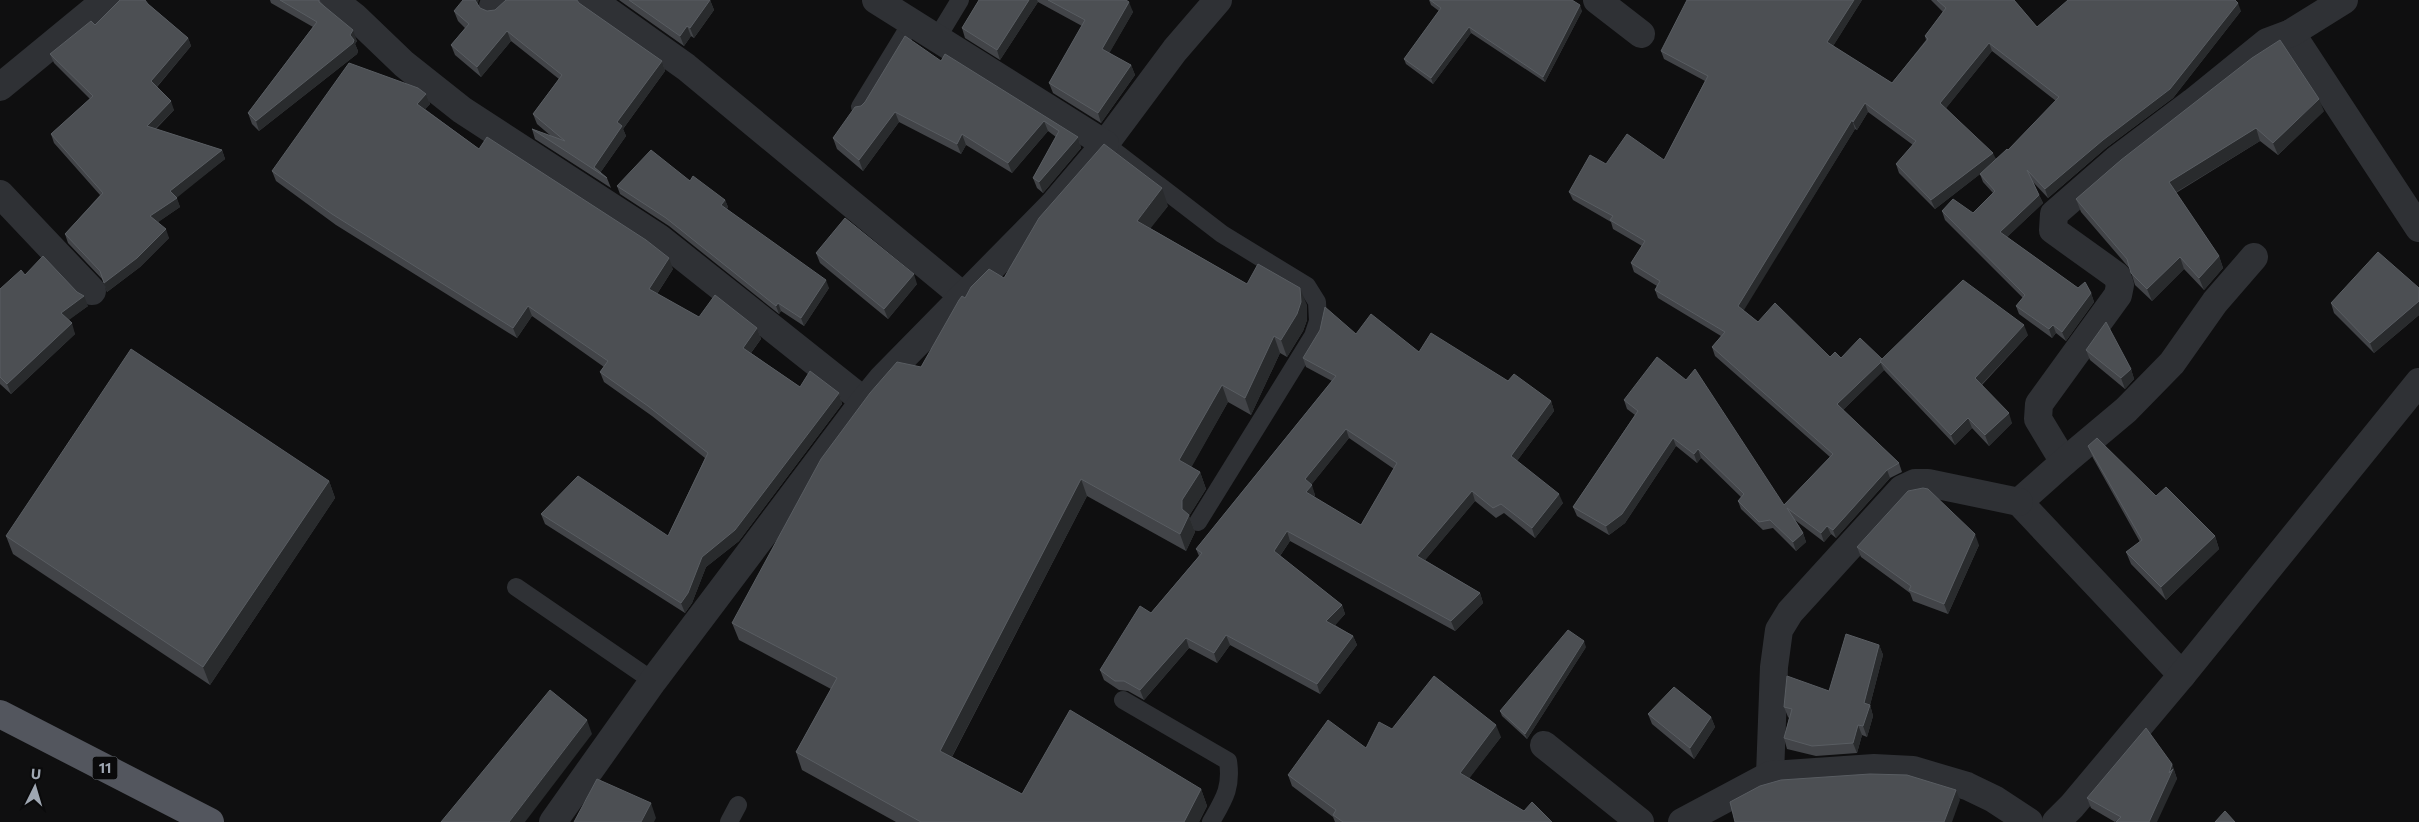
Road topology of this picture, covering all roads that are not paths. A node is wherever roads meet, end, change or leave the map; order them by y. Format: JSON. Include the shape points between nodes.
{"nodes":[{"id":1,"x":106,"y":0,"type":"edge"},
{"id":2,"x":333,"y":0,"type":"edge"},
{"id":3,"x":592,"y":0,"type":"edge"},
{"id":4,"x":876,"y":0,"type":"edge"},
{"id":5,"x":960,"y":0,"type":"edge"},
{"id":6,"x":1218,"y":0,"type":"edge"},
{"id":7,"x":1597,"y":0,"type":"edge"},
{"id":8,"x":2344,"y":0,"type":"edge"},
{"id":9,"x":912,"y":22,"type":"junction"},
{"id":10,"x":2291,"y":33,"type":"junction"},
{"id":11,"x":1641,"y":34,"type":"dead end"},
{"id":12,"x":936,"y":38,"type":"junction"},
{"id":13,"x":1,"y":84,"type":"edge"},
{"id":14,"x":860,"y":107,"type":"edge"},
{"id":15,"x":1105,"y":144,"type":"junction"},
{"id":16,"x":0,"y":194,"type":"edge"},
{"id":17,"x":2419,"y":228,"type":"edge"},
{"id":18,"x":2254,"y":257,"type":"dead end"},
{"id":19,"x":92,"y":291,"type":"dead end"},
{"id":20,"x":963,"y":296,"type":"junction"},
{"id":21,"x":2419,"y":382,"type":"edge"},
{"id":22,"x":864,"y":401,"type":"junction"},
{"id":23,"x":2064,"y":462,"type":"junction"},
{"id":24,"x":2020,"y":502,"type":"junction"},
{"id":25,"x":1198,"y":522,"type":"dead end"},
{"id":26,"x":516,"y":587,"type":"dead end"},
{"id":27,"x":2182,"y":675,"type":"junction"},
{"id":28,"x":653,"y":681,"type":"junction"},
{"id":29,"x":1123,"y":700,"type":"dead end"},
{"id":30,"x":0,"y":714,"type":"edge"},
{"id":31,"x":1544,"y":745,"type":"dead end"},
{"id":32,"x":1770,"y":775,"type":"junction"},
{"id":33,"x":738,"y":806,"type":"dead end"},
{"id":34,"x":210,"y":822,"type":"edge"},
{"id":35,"x":553,"y":822,"type":"edge"},
{"id":36,"x":729,"y":822,"type":"edge"},
{"id":37,"x":1211,"y":822,"type":"edge"},
{"id":38,"x":1640,"y":822,"type":"edge"},
{"id":39,"x":1682,"y":822,"type":"edge"},
{"id":40,"x":2029,"y":822,"type":"edge"},
{"id":41,"x":2056,"y":822,"type":"edge"}],
"edges":[{"from":1,"to":13,"type":"street"},
{"from":2,"to":22,"type":"street","via":[[404,64],[462,110],[659,238]]},
{"from":3,"to":20,"type":"street","via":[[686,67]]},
{"from":4,"to":9,"type":"street"},
{"from":5,"to":12,"type":"lane"},
{"from":6,"to":15,"type":"street","via":[[1175,50]]},
{"from":7,"to":11,"type":"street"},
{"from":8,"to":10,"type":"street"},
{"from":9,"to":12,"type":"street"},
{"from":9,"to":14,"type":"lane"},
{"from":10,"to":17,"type":"street"},
{"from":10,"to":23,"type":"street","via":[[2267,42],[2097,175],[2054,214],[2053,230],[2117,276],[2120,285],[2118,295],[2039,404],[2038,419]]},
{"from":12,"to":15,"type":"street"},
{"from":15,"to":20,"type":"street","via":[[1054,204]]},
{"from":15,"to":25,"type":"lane","via":[[1222,234],[1307,286],[1317,302],[1318,321],[1312,336]]},
{"from":16,"to":19,"type":"street"},
{"from":18,"to":23,"type":"street","via":[[2215,302],[2172,363],[2126,410]]},
{"from":20,"to":22,"type":"street"},
{"from":21,"to":27,"type":"street"},
{"from":22,"to":28,"type":"street"},
{"from":23,"to":24,"type":"street"},
{"from":24,"to":27,"type":"street"},
{"from":24,"to":32,"type":"street","via":[[1928,483],[1915,483],[1902,489],[1790,612],[1779,630],[1774,667]]},
{"from":26,"to":28,"type":"lane"},
{"from":27,"to":41,"type":"street"},
{"from":28,"to":35,"type":"street"},
{"from":29,"to":37,"type":"lane","via":[[1228,761],[1230,779]]},
{"from":30,"to":34,"type":"highway","number":"11"},
{"from":31,"to":38,"type":"street"},
{"from":32,"to":39,"type":"street"},
{"from":32,"to":40,"type":"street","via":[[1874,768],[1913,770],[1967,786]]},
{"from":33,"to":36,"type":"lane"}]}
